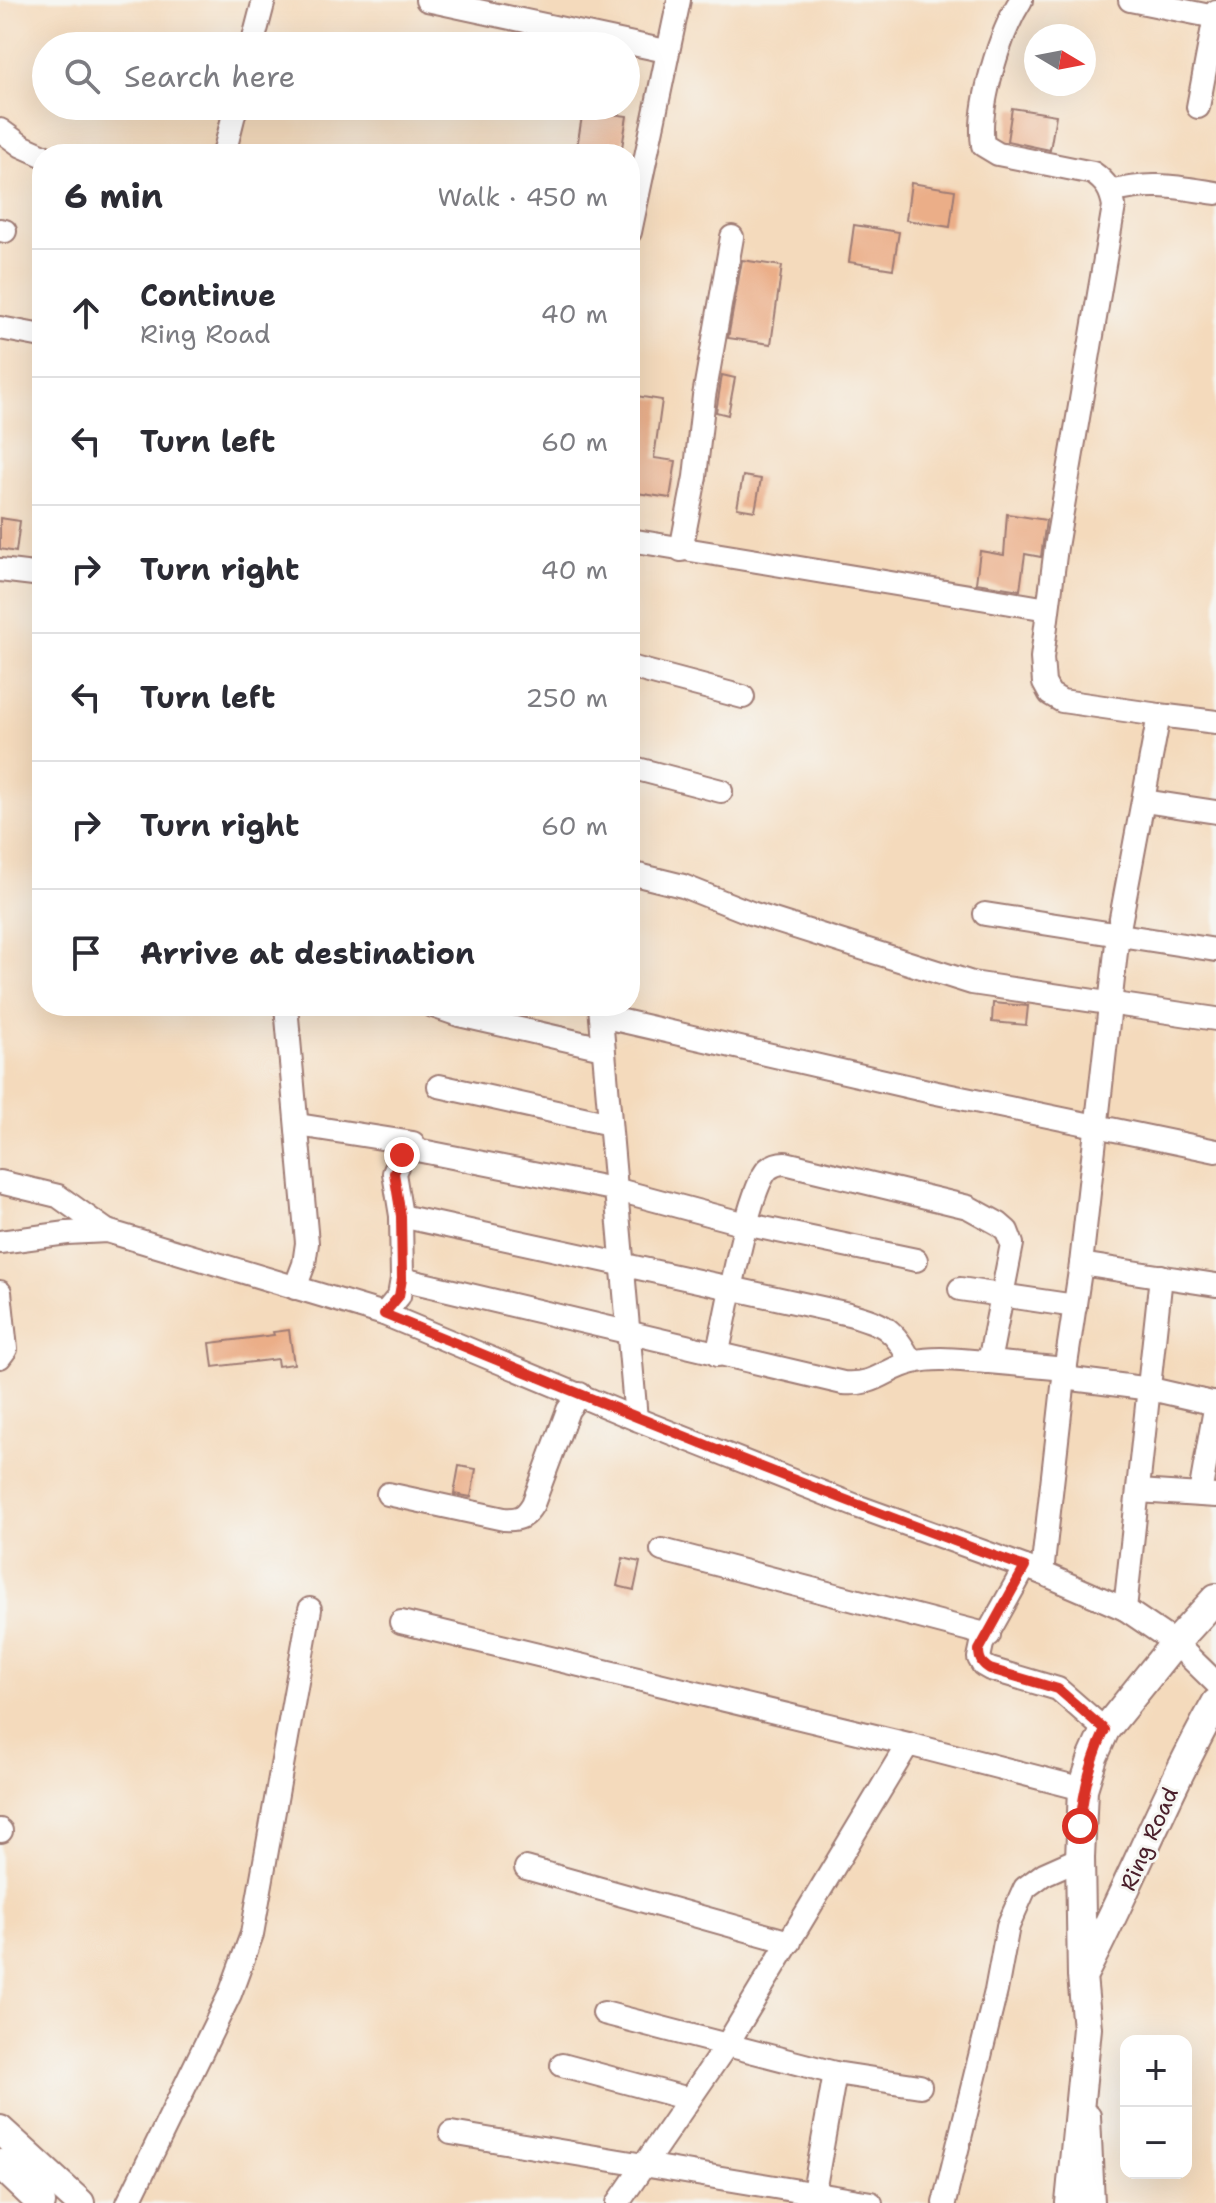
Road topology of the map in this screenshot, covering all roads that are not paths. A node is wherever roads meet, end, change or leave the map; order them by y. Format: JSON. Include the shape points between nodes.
{"nodes":[{"id":1,"x":264,"y":0,"type":"edge"},
{"id":2,"x":427,"y":0,"type":"edge"},
{"id":3,"x":679,"y":0,"type":"edge"},
{"id":4,"x":1021,"y":0,"type":"edge"},
{"id":5,"x":1130,"y":0,"type":"edge"},
{"id":6,"x":1216,"y":14,"type":"edge"},
{"id":7,"x":256,"y":32,"type":"edge"},
{"id":8,"x":577,"y":32,"type":"edge"},
{"id":9,"x":640,"y":45,"type":"edge"},
{"id":10,"x":666,"y":51,"type":"junction"},
{"id":11,"x":1198,"y":107,"type":"dead end"},
{"id":12,"x":232,"y":120,"type":"edge"},
{"id":13,"x":0,"y":130,"type":"edge"},
{"id":14,"x":226,"y":144,"type":"edge"},
{"id":15,"x":32,"y":150,"type":"edge"},
{"id":16,"x":640,"y":182,"type":"edge"},
{"id":17,"x":1111,"y":192,"type":"junction"},
{"id":18,"x":1216,"y":193,"type":"edge"},
{"id":19,"x":732,"y":237,"type":"dead end"},
{"id":20,"x":0,"y":328,"type":"edge"},
{"id":21,"x":32,"y":334,"type":"edge"},
{"id":22,"x":640,"y":542,"type":"edge"},
{"id":23,"x":681,"y":550,"type":"junction"},
{"id":24,"x":0,"y":570,"type":"edge"},
{"id":25,"x":32,"y":574,"type":"edge"},
{"id":26,"x":1048,"y":609,"type":"junction"},
{"id":27,"x":640,"y":670,"type":"edge"},
{"id":28,"x":743,"y":697,"type":"dead end"},
{"id":29,"x":1159,"y":715,"type":"junction"},
{"id":30,"x":1216,"y":722,"type":"edge"},
{"id":31,"x":640,"y":770,"type":"edge"},
{"id":32,"x":721,"y":791,"type":"dead end"},
{"id":33,"x":1144,"y":801,"type":"junction"},
{"id":34,"x":1216,"y":812,"type":"edge"},
{"id":35,"x":640,"y":875,"type":"edge"},
{"id":36,"x":985,"y":914,"type":"dead end"},
{"id":37,"x":1118,"y":934,"type":"junction"},
{"id":38,"x":1216,"y":950,"type":"edge"},
{"id":39,"x":1109,"y":1005,"type":"junction"},
{"id":40,"x":287,"y":1016,"type":"edge"},
{"id":41,"x":463,"y":1016,"type":"edge"},
{"id":42,"x":601,"y":1016,"type":"edge"},
{"id":43,"x":621,"y":1016,"type":"edge"},
{"id":44,"x":1216,"y":1019,"type":"edge"},
{"id":45,"x":603,"y":1048,"type":"junction"},
{"id":46,"x":439,"y":1086,"type":"dead end"},
{"id":47,"x":610,"y":1124,"type":"junction"},
{"id":48,"x":298,"y":1125,"type":"junction"},
{"id":49,"x":1098,"y":1127,"type":"junction"},
{"id":50,"x":413,"y":1143,"type":"dead end"},
{"id":51,"x":1216,"y":1151,"type":"edge"},
{"id":52,"x":0,"y":1182,"type":"edge"},
{"id":53,"x":618,"y":1190,"type":"junction"},
{"id":54,"x":401,"y":1216,"type":"junction"},
{"id":55,"x":745,"y":1224,"type":"junction"},
{"id":56,"x":107,"y":1231,"type":"junction"},
{"id":57,"x":0,"y":1242,"type":"edge"},
{"id":58,"x":916,"y":1260,"type":"dead end"},
{"id":59,"x":623,"y":1263,"type":"junction"},
{"id":60,"x":1081,"y":1264,"type":"junction"},
{"id":61,"x":1161,"y":1276,"type":"junction"},
{"id":62,"x":402,"y":1279,"type":"junction"},
{"id":63,"x":1216,"y":1285,"type":"edge"},
{"id":64,"x":733,"y":1287,"type":"junction"},
{"id":65,"x":295,"y":1288,"type":"junction"},
{"id":66,"x":960,"y":1289,"type":"dead end"},
{"id":67,"x":0,"y":1292,"type":"edge"},
{"id":68,"x":1001,"y":1294,"type":"junction"},
{"id":69,"x":1075,"y":1306,"type":"junction"},
{"id":70,"x":384,"y":1314,"type":"junction"},
{"id":71,"x":628,"y":1335,"type":"junction"},
{"id":72,"x":717,"y":1355,"type":"junction"},
{"id":73,"x":0,"y":1357,"type":"edge"},
{"id":74,"x":911,"y":1362,"type":"junction"},
{"id":75,"x":989,"y":1362,"type":"junction"},
{"id":76,"x":1065,"y":1374,"type":"junction"},
{"id":77,"x":1151,"y":1389,"type":"junction"},
{"id":78,"x":580,"y":1394,"type":"junction"},
{"id":79,"x":1216,"y":1404,"type":"edge"},
{"id":80,"x":636,"y":1419,"type":"junction"},
{"id":81,"x":1138,"y":1491,"type":"junction"},
{"id":82,"x":388,"y":1494,"type":"dead end"},
{"id":83,"x":1208,"y":1495,"type":"edge"},
{"id":84,"x":662,"y":1550,"type":"dead end"},
{"id":85,"x":1033,"y":1570,"type":"junction"},
{"id":86,"x":1216,"y":1598,"type":"edge"},
{"id":87,"x":310,"y":1609,"type":"dead end"},
{"id":88,"x":1125,"y":1609,"type":"junction"},
{"id":89,"x":401,"y":1622,"type":"dead end"},
{"id":90,"x":989,"y":1635,"type":"junction"},
{"id":91,"x":1175,"y":1643,"type":"junction"},
{"id":92,"x":1216,"y":1683,"type":"edge"},
{"id":93,"x":1216,"y":1703,"type":"edge"},
{"id":94,"x":1105,"y":1730,"type":"junction"},
{"id":95,"x":908,"y":1744,"type":"junction"},
{"id":96,"x":1083,"y":1789,"type":"junction"},
{"id":97,"x":1080,"y":1858,"type":"junction"},
{"id":98,"x":526,"y":1868,"type":"dead end"},
{"id":99,"x":790,"y":1942,"type":"junction"},
{"id":100,"x":1082,"y":1976,"type":"junction"},
{"id":101,"x":604,"y":2013,"type":"dead end"},
{"id":102,"x":728,"y":2043,"type":"junction"},
{"id":103,"x":1085,"y":2047,"type":"junction"},
{"id":104,"x":562,"y":2065,"type":"dead end"},
{"id":105,"x":835,"y":2073,"type":"junction"},
{"id":106,"x":920,"y":2086,"type":"dead end"},
{"id":107,"x":689,"y":2099,"type":"junction"},
{"id":108,"x":0,"y":2130,"type":"edge"},
{"id":109,"x":451,"y":2133,"type":"dead end"},
{"id":110,"x":0,"y":2164,"type":"edge"},
{"id":111,"x":644,"y":2164,"type":"junction"},
{"id":112,"x":814,"y":2192,"type":"junction"},
{"id":113,"x":41,"y":2203,"type":"edge"},
{"id":114,"x":80,"y":2203,"type":"edge"},
{"id":115,"x":128,"y":2203,"type":"edge"},
{"id":116,"x":618,"y":2203,"type":"edge"},
{"id":117,"x":871,"y":2203,"type":"edge"},
{"id":118,"x":944,"y":2203,"type":"edge"},
{"id":119,"x":1070,"y":2203,"type":"edge"},
{"id":120,"x":1093,"y":2203,"type":"edge"}],
"edges":[{"from":1,"to":7,"type":"street"},
{"from":2,"to":8,"type":"street"},
{"from":3,"to":10,"type":"street"},
{"from":4,"to":17,"type":"street","via":[[989,85],[983,145],[998,154],[1093,173]]},
{"from":5,"to":6,"type":"street"},
{"from":6,"to":11,"type":"street"},
{"from":9,"to":10,"type":"street"},
{"from":10,"to":16,"type":"street"},
{"from":12,"to":14,"type":"street"},
{"from":13,"to":15,"type":"street"},
{"from":17,"to":18,"type":"street","via":[[1159,184]]},
{"from":17,"to":26,"type":"street","via":[[1112,221]]},
{"from":19,"to":23,"type":"street"},
{"from":20,"to":21,"type":"street"},
{"from":22,"to":23,"type":"street"},
{"from":23,"to":26,"type":"street"},
{"from":24,"to":25,"type":"street"},
{"from":26,"to":29,"type":"street","via":[[1042,658],[1050,694],[1062,701]]},
{"from":27,"to":28,"type":"street"},
{"from":29,"to":30,"type":"street"},
{"from":29,"to":33,"type":"street"},
{"from":31,"to":32,"type":"street"},
{"from":33,"to":34,"type":"street"},
{"from":33,"to":37,"type":"street"},
{"from":35,"to":39,"type":"street","via":[[972,983]]},
{"from":36,"to":37,"type":"street"},
{"from":37,"to":38,"type":"street"},
{"from":37,"to":39,"type":"street"},
{"from":39,"to":44,"type":"street"},
{"from":39,"to":49,"type":"street"},
{"from":40,"to":48,"type":"street"},
{"from":41,"to":45,"type":"street"},
{"from":42,"to":45,"type":"street"},
{"from":43,"to":49,"type":"street"},
{"from":45,"to":47,"type":"street"},
{"from":46,"to":47,"type":"street"},
{"from":47,"to":53,"type":"street"},
{"from":48,"to":50,"type":"street"},
{"from":48,"to":65,"type":"street","via":[[307,1243]]},
{"from":49,"to":51,"type":"street"},
{"from":49,"to":60,"type":"street"},
{"from":52,"to":56,"type":"street","via":[[58,1196]]},
{"from":53,"to":54,"type":"street","via":[[412,1149],[402,1155],[394,1173]]},
{"from":53,"to":55,"type":"street"},
{"from":53,"to":59,"type":"street"},
{"from":54,"to":59,"type":"street"},
{"from":54,"to":62,"type":"street"},
{"from":55,"to":58,"type":"street"},
{"from":55,"to":64,"type":"street"},
{"from":55,"to":68,"type":"street","via":[[762,1179],[778,1164],[939,1199],[968,1207],[1007,1231],[1012,1244]]},
{"from":56,"to":57,"type":"street"},
{"from":56,"to":65,"type":"street"},
{"from":59,"to":64,"type":"street"},
{"from":59,"to":71,"type":"street"},
{"from":60,"to":61,"type":"street"},
{"from":60,"to":69,"type":"street"},
{"from":61,"to":63,"type":"street"},
{"from":61,"to":77,"type":"street"},
{"from":62,"to":70,"type":"street","via":[[399,1296]]},
{"from":62,"to":71,"type":"street"},
{"from":64,"to":72,"type":"street"},
{"from":64,"to":74,"type":"street","via":[[877,1322],[895,1333]]},
{"from":65,"to":70,"type":"street"},
{"from":66,"to":68,"type":"street"},
{"from":67,"to":73,"type":"street","via":[[6,1339]]},
{"from":68,"to":69,"type":"street"},
{"from":68,"to":75,"type":"street"},
{"from":69,"to":76,"type":"street"},
{"from":70,"to":78,"type":"street"},
{"from":71,"to":72,"type":"street"},
{"from":71,"to":80,"type":"street"},
{"from":72,"to":74,"type":"street","via":[[856,1384]]},
{"from":74,"to":75,"type":"street"},
{"from":75,"to":76,"type":"street"},
{"from":76,"to":77,"type":"street"},
{"from":76,"to":85,"type":"street"},
{"from":77,"to":79,"type":"street"},
{"from":77,"to":81,"type":"street"},
{"from":78,"to":80,"type":"street"},
{"from":78,"to":82,"type":"street","via":[[568,1410],[526,1516],[504,1519]]},
{"from":79,"to":83,"type":"street"},
{"from":80,"to":85,"type":"street"},
{"from":81,"to":83,"type":"street"},
{"from":81,"to":88,"type":"street"},
{"from":84,"to":90,"type":"street"},
{"from":85,"to":88,"type":"street"},
{"from":85,"to":90,"type":"street"},
{"from":86,"to":91,"type":"main road"},
{"from":87,"to":115,"type":"street","via":[[252,1934],[230,1994]]},
{"from":88,"to":91,"type":"street"},
{"from":89,"to":95,"type":"street"},
{"from":90,"to":94,"type":"street","via":[[979,1650],[983,1665],[1058,1689]]},
{"from":91,"to":92,"type":"street"},
{"from":91,"to":94,"type":"main road"},
{"from":93,"to":100,"type":"main road","name":"Ring Road"},
{"from":94,"to":96,"type":"main road"},
{"from":95,"to":96,"type":"street"},
{"from":95,"to":99,"type":"street"},
{"from":96,"to":97,"type":"main road"},
{"from":97,"to":100,"type":"main road"},
{"from":97,"to":118,"type":"street","via":[[1025,1888],[1008,1926]]},
{"from":98,"to":99,"type":"street"},
{"from":99,"to":102,"type":"street"},
{"from":100,"to":103,"type":"main road"},
{"from":101,"to":102,"type":"street"},
{"from":102,"to":105,"type":"street"},
{"from":102,"to":107,"type":"street"},
{"from":103,"to":119,"type":"main road"},
{"from":103,"to":120,"type":"street"},
{"from":104,"to":107,"type":"street"},
{"from":105,"to":106,"type":"street"},
{"from":105,"to":112,"type":"street"},
{"from":107,"to":111,"type":"street"},
{"from":108,"to":114,"type":"main road"},
{"from":109,"to":111,"type":"street"},
{"from":110,"to":113,"type":"main road"},
{"from":111,"to":112,"type":"street"},
{"from":111,"to":116,"type":"street"},
{"from":112,"to":117,"type":"street"}]}
